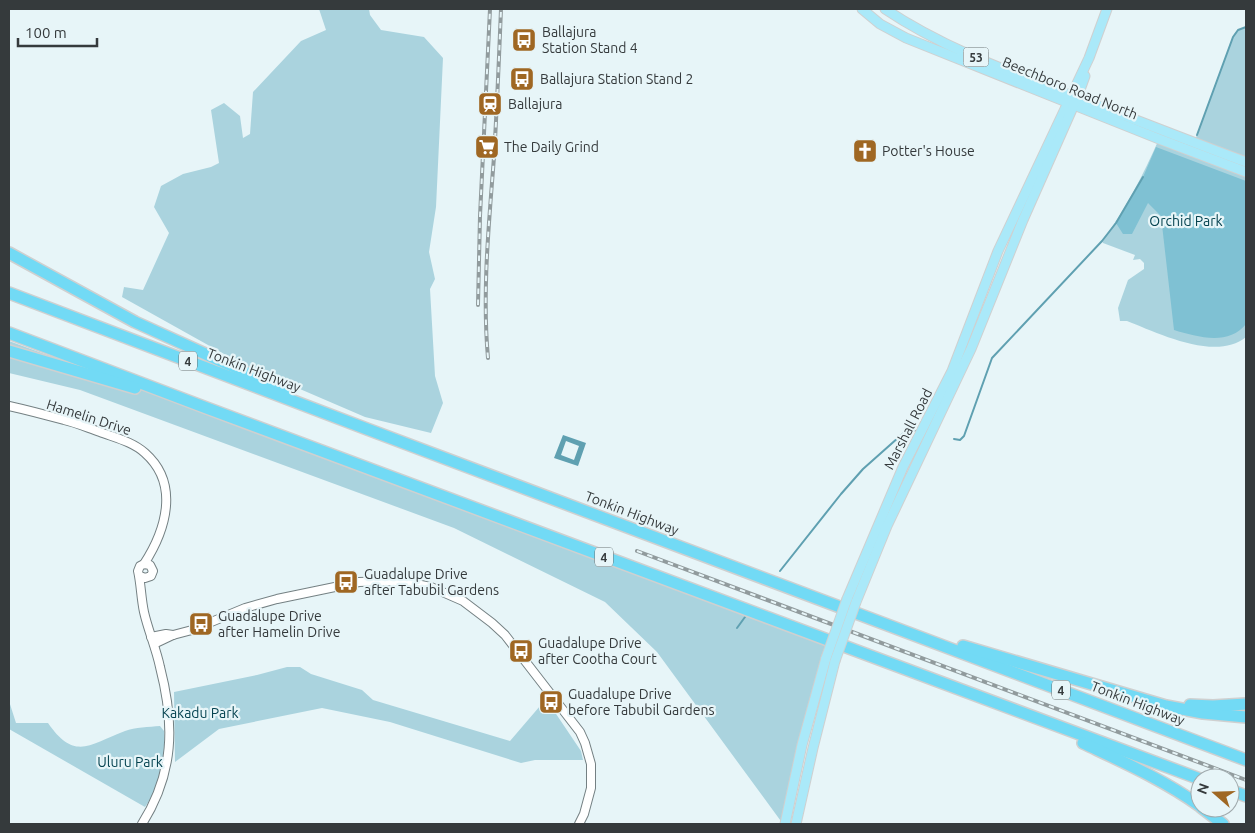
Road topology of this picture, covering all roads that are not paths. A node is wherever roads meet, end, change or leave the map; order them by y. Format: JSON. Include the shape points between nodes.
{"nodes":[{"id":1,"x":862,"y":9,"type":"edge"},
{"id":2,"x":885,"y":9,"type":"edge"},
{"id":3,"x":1107,"y":9,"type":"edge"},
{"id":4,"x":1073,"y":100,"type":"junction"},
{"id":5,"x":1246,"y":162,"type":"edge"},
{"id":6,"x":1246,"y":171,"type":"edge"},
{"id":7,"x":9,"y":253,"type":"edge"},
{"id":8,"x":9,"y":292,"type":"edge"},
{"id":9,"x":9,"y":333,"type":"edge"},
{"id":10,"x":9,"y":351,"type":"edge"},
{"id":11,"x":9,"y":406,"type":"edge"},
{"id":12,"x":204,"y":407,"type":"junction"},
{"id":13,"x":367,"y":429,"type":"junction"},
{"id":14,"x":147,"y":565,"type":"junction"},
{"id":15,"x":144,"y":577,"type":"junction"},
{"id":16,"x":875,"y":620,"type":"junction"},
{"id":17,"x":152,"y":640,"type":"junction"},
{"id":18,"x":863,"y":654,"type":"junction"},
{"id":19,"x":831,"y":660,"type":"junction"},
{"id":20,"x":1131,"y":696,"type":"junction"},
{"id":21,"x":1246,"y":704,"type":"edge"},
{"id":22,"x":1246,"y":717,"type":"edge"},
{"id":23,"x":1246,"y":760,"type":"edge"},
{"id":24,"x":1190,"y":775,"type":"edge"},
{"id":25,"x":1190,"y":800,"type":"edge"},
{"id":26,"x":142,"y":824,"type":"edge"},
{"id":27,"x":579,"y":824,"type":"edge"},
{"id":28,"x":786,"y":824,"type":"edge"},
{"id":29,"x":796,"y":824,"type":"edge"}],
"edges":[{"from":1,"to":4,"type":"main road","name":"Beechboro Road North","number":"53","via":[[880,24],[906,38]]},
{"from":2,"to":4,"type":"main road","name":"Beechboro Road North","number":"53","via":[[930,36]]},
{"from":3,"to":4,"type":"main road","name":"Marshall Road","via":[[1086,73]]},
{"from":4,"to":5,"type":"main road","name":"Beechboro Road North","number":"53"},
{"from":4,"to":6,"type":"main road","name":"Beechboro Road North","number":"53","via":[[1159,139]]},
{"from":4,"to":19,"type":"main road","name":"Marshall Road","bridge":true,"via":[[971,349],[887,526]]},
{"from":4,"to":19,"type":"main road","name":"Marshall Road","bridge":true,"via":[[998,251],[952,371],[904,467],[847,598]]},
{"from":7,"to":13,"type":"highway","via":[[143,326]]},
{"from":8,"to":13,"type":"highway","name":"Tonkin Highway","number":"4"},
{"from":9,"to":12,"type":"highway","number":"4"},
{"from":10,"to":12,"type":"highway"},
{"from":11,"to":14,"type":"street","name":"Hamelin Drive","via":[[66,420],[118,438],[146,453],[162,473],[167,509]]},
{"from":12,"to":18,"type":"highway","number":"4"},
{"from":13,"to":16,"type":"highway","name":"Tonkin Highway","number":"4"},
{"from":14,"to":15,"type":"street","via":[[152,572]]},
{"from":14,"to":15,"type":"street","via":[[139,568]]},
{"from":15,"to":17,"type":"street","via":[[144,612]]},
{"from":16,"to":20,"type":"highway"},
{"from":16,"to":23,"type":"highway","name":"Tonkin Highway","number":"4"},
{"from":17,"to":26,"type":"street","via":[[167,700],[169,751],[168,765],[155,802]]},
{"from":17,"to":27,"type":"street","via":[[192,630],[253,606],[325,588],[386,581],[431,587],[463,601],[505,635],[580,732],[591,764],[591,788]]},
{"from":18,"to":24,"type":"highway","number":"4"},
{"from":18,"to":25,"type":"highway","via":[[1062,733],[1145,773]]},
{"from":19,"to":28,"type":"main road","name":"Marshall Road","via":[[802,745]]},
{"from":19,"to":29,"type":"main road","name":"Marshall Road"},
{"from":20,"to":21,"type":"highway","via":[[1192,705]]},
{"from":20,"to":22,"type":"highway","via":[[1188,711]]}]}
